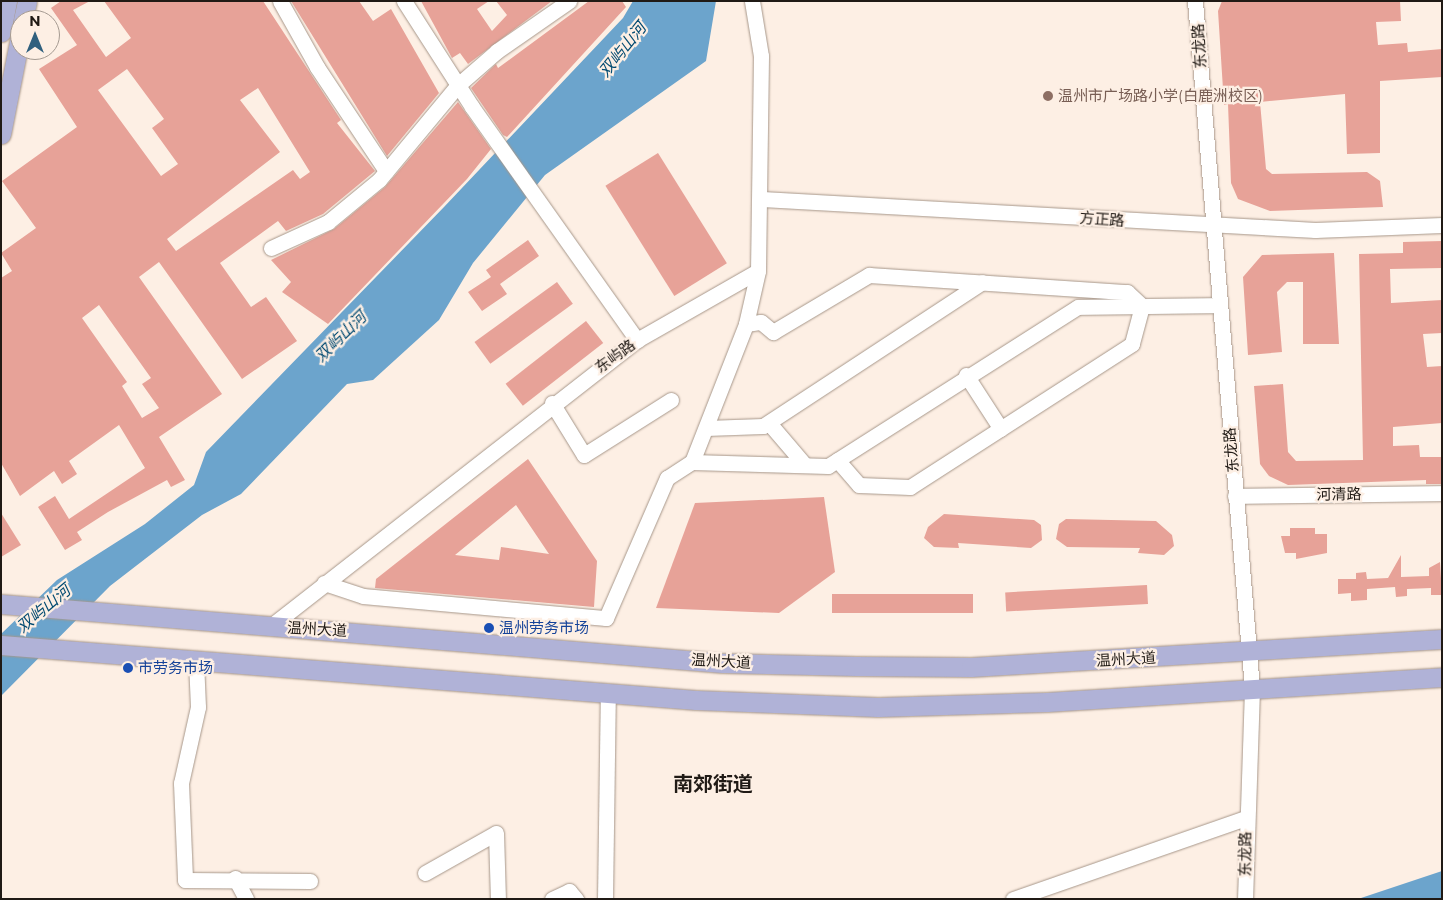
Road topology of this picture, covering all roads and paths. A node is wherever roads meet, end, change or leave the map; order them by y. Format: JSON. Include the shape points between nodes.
{"nodes":[{"id":1,"x":8,"y":1,"type":"edge"},
{"id":2,"x":280,"y":1,"type":"edge"},
{"id":3,"x":404,"y":1,"type":"edge"},
{"id":4,"x":569,"y":1,"type":"edge"},
{"id":5,"x":752,"y":1,"type":"edge"},
{"id":6,"x":1195,"y":1,"type":"edge"},
{"id":7,"x":1,"y":32,"type":"edge"},
{"id":8,"x":15,"y":60,"type":"edge"},
{"id":9,"x":458,"y":85,"type":"junction"},
{"id":10,"x":1,"y":134,"type":"edge"},
{"id":11,"x":386,"y":171,"type":"junction"},
{"id":12,"x":762,"y":198,"type":"junction"},
{"id":13,"x":1442,"y":224,"type":"edge"},
{"id":14,"x":1212,"y":226,"type":"junction"},
{"id":15,"x":271,"y":248,"type":"dead end"},
{"id":16,"x":758,"y":270,"type":"junction"},
{"id":17,"x":982,"y":282,"type":"junction"},
{"id":18,"x":1219,"y":305,"type":"junction"},
{"id":19,"x":1142,"y":306,"type":"junction"},
{"id":20,"x":746,"y":324,"type":"junction"},
{"id":21,"x":637,"y":340,"type":"junction"},
{"id":22,"x":966,"y":375,"type":"junction"},
{"id":23,"x":670,"y":400,"type":"dead end"},
{"id":24,"x":552,"y":403,"type":"junction"},
{"id":25,"x":768,"y":423,"type":"junction"},
{"id":26,"x":706,"y":428,"type":"junction"},
{"id":27,"x":1001,"y":429,"type":"junction"},
{"id":28,"x":837,"y":460,"type":"junction"},
{"id":29,"x":692,"y":462,"type":"junction"},
{"id":30,"x":805,"y":465,"type":"junction"},
{"id":31,"x":1442,"y":493,"type":"edge"},
{"id":32,"x":1235,"y":496,"type":"junction"},
{"id":33,"x":324,"y":583,"type":"junction"},
{"id":34,"x":1,"y":604,"type":"edge"},
{"id":35,"x":271,"y":626,"type":"junction"},
{"id":36,"x":1442,"y":639,"type":"edge"},
{"id":37,"x":1,"y":645,"type":"edge"},
{"id":38,"x":1249,"y":653,"type":"junction"},
{"id":39,"x":196,"y":661,"type":"junction"},
{"id":40,"x":1442,"y":678,"type":"edge"},
{"id":41,"x":1252,"y":688,"type":"junction"},
{"id":42,"x":608,"y":694,"type":"junction"},
{"id":43,"x":1245,"y":818,"type":"junction"},
{"id":44,"x":425,"y":873,"type":"dead end"},
{"id":45,"x":235,"y":878,"type":"junction"},
{"id":46,"x":310,"y":881,"type":"dead end"},
{"id":47,"x":246,"y":899,"type":"edge"},
{"id":48,"x":498,"y":899,"type":"edge"},
{"id":49,"x":552,"y":899,"type":"edge"},
{"id":50,"x":576,"y":899,"type":"edge"},
{"id":51,"x":605,"y":899,"type":"edge"},
{"id":52,"x":1013,"y":899,"type":"edge"},
{"id":53,"x":1245,"y":899,"type":"edge"}],
"edges":[{"from":1,"to":7,"type":"main road"},
{"from":2,"to":11,"type":"street","via":[[316,67]]},
{"from":3,"to":9,"type":"street"},
{"from":4,"to":9,"type":"street","via":[[497,51]]},
{"from":5,"to":12,"type":"street","via":[[761,56]]},
{"from":6,"to":14,"type":"street","name":"东龙路"},
{"from":8,"to":10,"type":"main road"},
{"from":9,"to":11,"type":"street"},
{"from":9,"to":21,"type":"street"},
{"from":11,"to":15,"type":"street","via":[[328,222]]},
{"from":12,"to":14,"type":"street","name":"方正路"},
{"from":12,"to":16,"type":"street"},
{"from":13,"to":14,"type":"street","name":"方正路","via":[[1315,230]]},
{"from":14,"to":18,"type":"street","name":"东龙路"},
{"from":16,"to":20,"type":"street"},
{"from":16,"to":21,"type":"street","name":"东屿路"},
{"from":17,"to":19,"type":"street","via":[[1127,292]]},
{"from":17,"to":20,"type":"street","via":[[869,274],[773,332],[761,322]]},
{"from":17,"to":25,"type":"street"},
{"from":18,"to":19,"type":"street"},
{"from":18,"to":32,"type":"street","name":"东龙路"},
{"from":19,"to":22,"type":"street","via":[[1078,307]]},
{"from":19,"to":27,"type":"street","via":[[1132,344]]},
{"from":20,"to":26,"type":"street"},
{"from":21,"to":24,"type":"street","name":"东屿路"},
{"from":22,"to":27,"type":"street"},
{"from":22,"to":28,"type":"street"},
{"from":23,"to":24,"type":"street","via":[[584,455]]},
{"from":24,"to":33,"type":"street","name":"东屿路"},
{"from":25,"to":26,"type":"street"},
{"from":25,"to":30,"type":"street"},
{"from":26,"to":29,"type":"street"},
{"from":27,"to":28,"type":"street","via":[[910,487],[860,485]]},
{"from":28,"to":30,"type":"street","via":[[828,466]]},
{"from":29,"to":30,"type":"street"},
{"from":29,"to":33,"type":"street","via":[[667,478],[606,618],[363,596]]},
{"from":31,"to":32,"type":"street","name":"河清路"},
{"from":32,"to":38,"type":"street","name":"东龙路"},
{"from":33,"to":35,"type":"street","name":"东屿路"},
{"from":34,"to":35,"type":"main road","name":"温州大道"},
{"from":35,"to":38,"type":"main road","name":"温州大道","via":[[723,663],[971,667]]},
{"from":36,"to":38,"type":"main road","name":"温州大道"},
{"from":37,"to":39,"type":"main road"},
{"from":38,"to":41,"type":"street","name":"东龙路"},
{"from":39,"to":42,"type":"main road"},
{"from":39,"to":45,"type":"street","via":[[198,706],[180,782],[185,880]]},
{"from":40,"to":41,"type":"main road"},
{"from":41,"to":42,"type":"main road","via":[[896,707]]},
{"from":41,"to":43,"type":"street","name":"东龙路"},
{"from":42,"to":51,"type":"street"},
{"from":43,"to":52,"type":"street"},
{"from":43,"to":53,"type":"street","name":"东龙路"},
{"from":44,"to":48,"type":"street","via":[[496,833]]},
{"from":45,"to":46,"type":"street"},
{"from":45,"to":47,"type":"street"},
{"from":49,"to":50,"type":"street","via":[[569,891]]}]}
